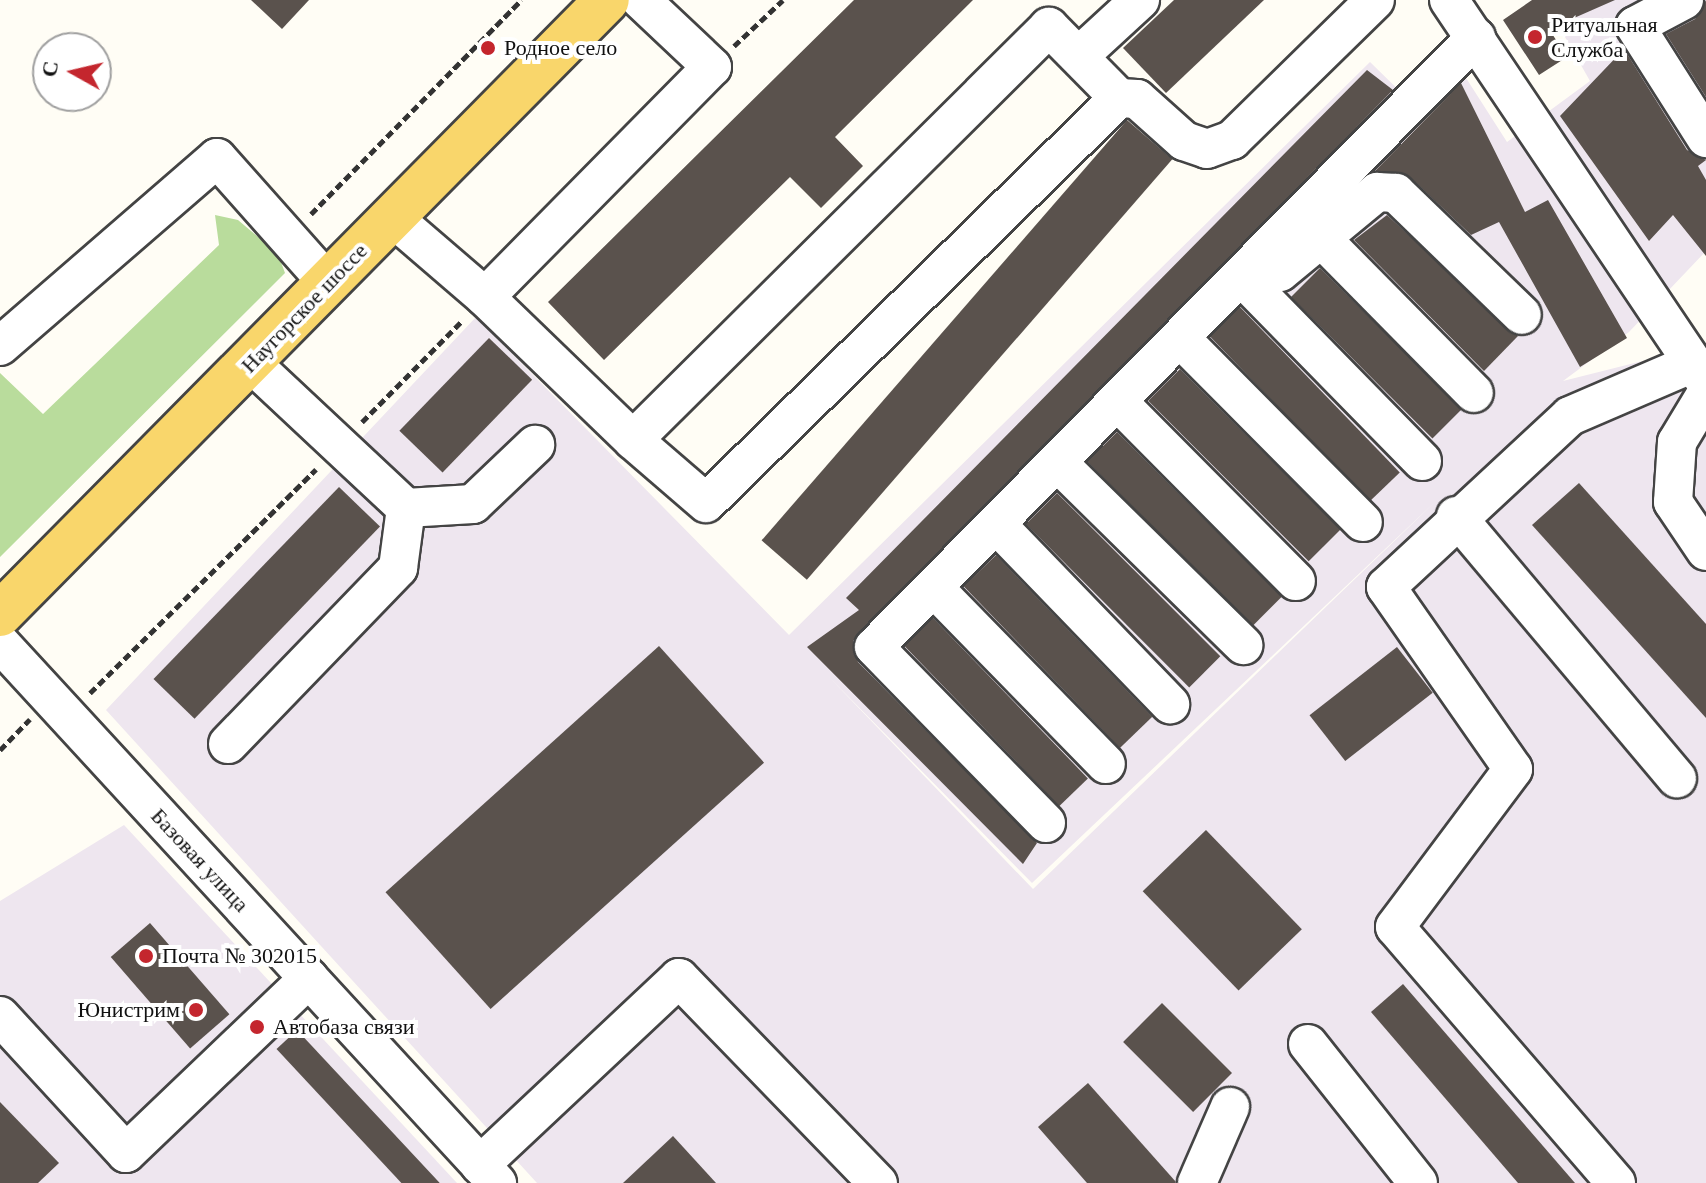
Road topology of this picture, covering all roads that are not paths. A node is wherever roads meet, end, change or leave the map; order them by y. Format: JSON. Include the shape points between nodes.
{"nodes":[{"id":1,"x":607,"y":0,"type":"edge"},
{"id":2,"x":641,"y":0,"type":"edge"},
{"id":3,"x":1140,"y":0,"type":"edge"},
{"id":4,"x":1375,"y":0,"type":"edge"},
{"id":5,"x":1449,"y":0,"type":"edge"},
{"id":6,"x":1684,"y":0,"type":"edge"},
{"id":7,"x":1476,"y":37,"type":"junction"},
{"id":8,"x":1079,"y":56,"type":"junction"},
{"id":9,"x":1119,"y":98,"type":"junction"},
{"id":10,"x":1706,"y":138,"type":"edge"},
{"id":11,"x":392,"y":217,"type":"junction"},
{"id":12,"x":1320,"y":237,"type":"junction"},
{"id":13,"x":1241,"y":276,"type":"junction"},
{"id":14,"x":328,"y":283,"type":"junction"},
{"id":15,"x":485,"y":297,"type":"junction"},
{"id":16,"x":1522,"y":315,"type":"dead end"},
{"id":17,"x":1181,"y":339,"type":"junction"},
{"id":18,"x":0,"y":346,"type":"edge"},
{"id":19,"x":251,"y":363,"type":"junction"},
{"id":20,"x":1701,"y":381,"type":"edge"},
{"id":21,"x":1474,"y":393,"type":"dead end"},
{"id":22,"x":1119,"y":403,"type":"junction"},
{"id":23,"x":633,"y":440,"type":"junction"},
{"id":24,"x":535,"y":445,"type":"dead end"},
{"id":25,"x":1422,"y":461,"type":"dead end"},
{"id":26,"x":1058,"y":463,"type":"junction"},
{"id":27,"x":406,"y":508,"type":"junction"},
{"id":28,"x":1456,"y":516,"type":"junction"},
{"id":29,"x":1363,"y":522,"type":"dead end"},
{"id":30,"x":998,"y":526,"type":"junction"},
{"id":31,"x":1706,"y":551,"type":"edge"},
{"id":32,"x":1296,"y":581,"type":"dead end"},
{"id":33,"x":934,"y":588,"type":"junction"},
{"id":34,"x":0,"y":614,"type":"edge"},
{"id":35,"x":0,"y":643,"type":"edge"},
{"id":36,"x":1243,"y":645,"type":"dead end"},
{"id":37,"x":1170,"y":704,"type":"dead end"},
{"id":38,"x":228,"y":744,"type":"dead end"},
{"id":39,"x":1106,"y":764,"type":"dead end"},
{"id":40,"x":1677,"y":778,"type":"dead end"},
{"id":41,"x":1046,"y":823,"type":"dead end"},
{"id":42,"x":309,"y":978,"type":"junction"},
{"id":43,"x":0,"y":1016,"type":"edge"},
{"id":44,"x":1308,"y":1044,"type":"dead end"},
{"id":45,"x":1230,"y":1107,"type":"dead end"},
{"id":46,"x":121,"y":1168,"type":"edge"},
{"id":47,"x":488,"y":1174,"type":"edge"},
{"id":48,"x":878,"y":1183,"type":"edge"},
{"id":49,"x":1197,"y":1183,"type":"edge"},
{"id":50,"x":1418,"y":1183,"type":"edge"},
{"id":51,"x":1616,"y":1183,"type":"edge"}],
"edges":[{"from":1,"to":11,"type":"main road","name":"Наугорское шоссе"},
{"from":2,"to":15,"type":"street","via":[[712,67]]},
{"from":3,"to":8,"type":"street"},
{"from":4,"to":9,"type":"street","via":[[1232,140],[1207,149],[1184,141],[1137,99]]},
{"from":5,"to":7,"type":"street"},
{"from":6,"to":10,"type":"street","via":[[1635,26]]},
{"from":7,"to":13,"type":"street"},
{"from":7,"to":20,"type":"street"},
{"from":8,"to":9,"type":"street"},
{"from":8,"to":23,"type":"street","via":[[1049,27]]},
{"from":9,"to":23,"type":"street","via":[[706,503]]},
{"from":11,"to":14,"type":"main road","name":"Наугорское шоссе"},
{"from":11,"to":15,"type":"street"},
{"from":12,"to":13,"type":"street","via":[[1280,272]]},
{"from":12,"to":16,"type":"street","via":[[1377,192],[1396,193]]},
{"from":12,"to":21,"type":"street"},
{"from":13,"to":17,"type":"street"},
{"from":13,"to":25,"type":"street"},
{"from":14,"to":18,"type":"street","via":[[217,158]]},
{"from":14,"to":19,"type":"main road","name":"Наугорское шоссе"},
{"from":15,"to":23,"type":"street"},
{"from":17,"to":22,"type":"street"},
{"from":17,"to":29,"type":"street"},
{"from":19,"to":27,"type":"street"},
{"from":19,"to":34,"type":"main road","name":"Наугорское шоссе"},
{"from":20,"to":28,"type":"street","via":[[1570,416]]},
{"from":20,"to":31,"type":"street","via":[[1677,442],[1673,502]]},
{"from":22,"to":26,"type":"street"},
{"from":22,"to":32,"type":"street"},
{"from":24,"to":27,"type":"street","via":[[473,504]]},
{"from":26,"to":30,"type":"street"},
{"from":26,"to":36,"type":"street"},
{"from":27,"to":38,"type":"street","via":[[398,568]]},
{"from":28,"to":40,"type":"street"},
{"from":28,"to":51,"type":"street","via":[[1386,587],[1513,769],[1395,927]]},
{"from":30,"to":33,"type":"street"},
{"from":30,"to":37,"type":"street"},
{"from":33,"to":39,"type":"street"},
{"from":33,"to":41,"type":"street","via":[[874,647]]},
{"from":35,"to":42,"type":"street","name":"Базовая улица"},
{"from":42,"to":46,"type":"street"},
{"from":42,"to":47,"type":"street","name":"Базовая улица"},
{"from":43,"to":46,"type":"street"},
{"from":44,"to":50,"type":"street"},
{"from":45,"to":49,"type":"street"},
{"from":47,"to":48,"type":"street","via":[[679,978]]}]}
